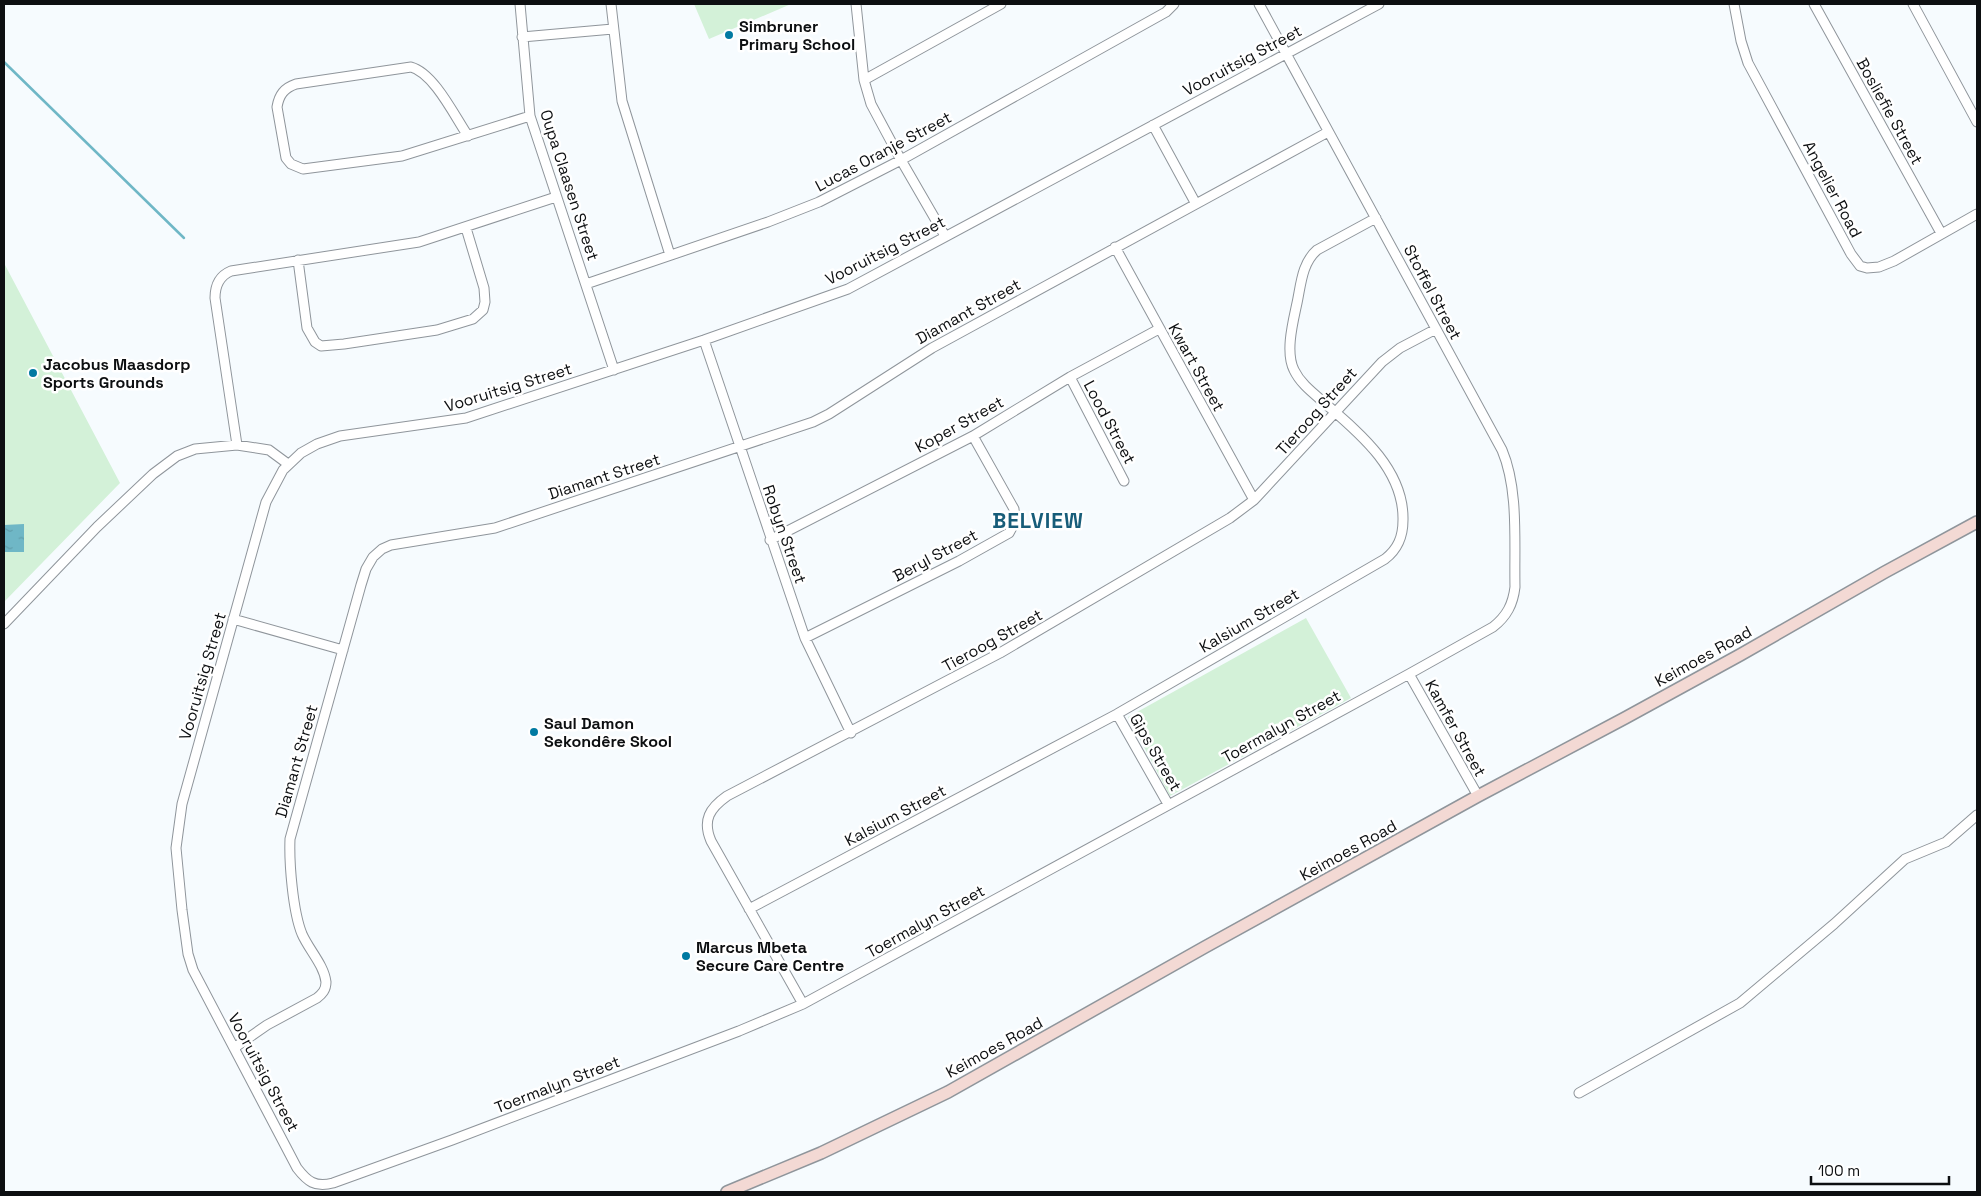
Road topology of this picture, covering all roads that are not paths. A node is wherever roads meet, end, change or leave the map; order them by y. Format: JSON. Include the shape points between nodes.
{"nodes":[{"id":1,"x":520,"y":4,"type":"edge"},
{"id":2,"x":611,"y":4,"type":"edge"},
{"id":3,"x":856,"y":4,"type":"edge"},
{"id":4,"x":1001,"y":4,"type":"edge"},
{"id":5,"x":1174,"y":4,"type":"edge"},
{"id":6,"x":1259,"y":4,"type":"edge"},
{"id":7,"x":1379,"y":4,"type":"edge"},
{"id":8,"x":1734,"y":4,"type":"edge"},
{"id":9,"x":1814,"y":4,"type":"edge"},
{"id":10,"x":1913,"y":4,"type":"edge"},
{"id":11,"x":613,"y":29,"type":"junction"},
{"id":12,"x":522,"y":37,"type":"junction"},
{"id":13,"x":1286,"y":53,"type":"junction"},
{"id":14,"x":864,"y":80,"type":"junction"},
{"id":15,"x":530,"y":116,"type":"junction"},
{"id":16,"x":1977,"y":122,"type":"edge"},
{"id":17,"x":1153,"y":125,"type":"junction"},
{"id":18,"x":1328,"y":132,"type":"junction"},
{"id":19,"x":468,"y":136,"type":"junction"},
{"id":20,"x":901,"y":160,"type":"junction"},
{"id":21,"x":556,"y":197,"type":"junction"},
{"id":22,"x":1196,"y":204,"type":"junction"},
{"id":23,"x":1977,"y":214,"type":"edge"},
{"id":24,"x":1376,"y":218,"type":"junction"},
{"id":25,"x":466,"y":228,"type":"junction"},
{"id":26,"x":1941,"y":233,"type":"junction"},
{"id":27,"x":945,"y":236,"type":"junction"},
{"id":28,"x":1114,"y":248,"type":"junction"},
{"id":29,"x":670,"y":255,"type":"junction"},
{"id":30,"x":298,"y":260,"type":"junction"},
{"id":31,"x":586,"y":284,"type":"junction"},
{"id":32,"x":1159,"y":329,"type":"junction"},
{"id":33,"x":1436,"y":329,"type":"junction"},
{"id":34,"x":704,"y":340,"type":"junction"},
{"id":35,"x":614,"y":370,"type":"junction"},
{"id":36,"x":1070,"y":377,"type":"junction"},
{"id":37,"x":1336,"y":412,"type":"junction"},
{"id":38,"x":973,"y":436,"type":"junction"},
{"id":39,"x":237,"y":445,"type":"junction"},
{"id":40,"x":740,"y":447,"type":"junction"},
{"id":41,"x":288,"y":464,"type":"junction"},
{"id":42,"x":1124,"y":481,"type":"dead end"},
{"id":43,"x":1254,"y":500,"type":"junction"},
{"id":44,"x":1977,"y":522,"type":"edge"},
{"id":45,"x":770,"y":540,"type":"junction"},
{"id":46,"x":1508,"y":611,"type":"joint"},
{"id":47,"x":233,"y":619,"type":"junction"},
{"id":48,"x":4,"y":624,"type":"edge"},
{"id":49,"x":805,"y":638,"type":"junction"},
{"id":50,"x":343,"y":650,"type":"junction"},
{"id":51,"x":1409,"y":674,"type":"junction"},
{"id":52,"x":1117,"y":714,"type":"junction"},
{"id":53,"x":851,"y":733,"type":"junction"},
{"id":54,"x":1478,"y":796,"type":"junction"},
{"id":55,"x":1168,"y":804,"type":"junction"},
{"id":56,"x":1977,"y":815,"type":"edge"},
{"id":57,"x":749,"y":909,"type":"junction"},
{"id":58,"x":803,"y":1004,"type":"junction"},
{"id":59,"x":234,"y":1048,"type":"junction"},
{"id":60,"x":1578,"y":1093,"type":"dead end"},
{"id":61,"x":322,"y":1185,"type":"joint"},
{"id":62,"x":727,"y":1192,"type":"edge"}],
"edges":[{"from":1,"to":12,"type":"street","name":"Oupa Claasen Street"},
{"from":2,"to":11,"type":"street"},
{"from":3,"to":14,"type":"street"},
{"from":4,"to":14,"type":"street"},
{"from":5,"to":20,"type":"street","name":"Lucas Oranje Street","via":[[1166,12]]},
{"from":6,"to":13,"type":"street","name":"Stoffel Street"},
{"from":7,"to":13,"type":"street","name":"Vooruitsig Street"},
{"from":8,"to":26,"type":"street","name":"Angelier Road","via":[[1748,63],[1857,262],[1867,268],[1879,268]]},
{"from":9,"to":26,"type":"street","name":"Bosliefie Street"},
{"from":10,"to":16,"type":"street"},
{"from":11,"to":12,"type":"street"},
{"from":11,"to":29,"type":"street","via":[[622,101]]},
{"from":12,"to":15,"type":"street","name":"Oupa Claasen Street"},
{"from":13,"to":17,"type":"street","name":"Vooruitsig Street"},
{"from":13,"to":18,"type":"street","name":"Stoffel Street"},
{"from":14,"to":20,"type":"street","via":[[871,104]]},
{"from":15,"to":19,"type":"street"},
{"from":15,"to":21,"type":"street","name":"Oupa Claasen Street"},
{"from":17,"to":22,"type":"street"},
{"from":17,"to":27,"type":"street","name":"Vooruitsig Street"},
{"from":18,"to":22,"type":"street","name":"Diamant Street"},
{"from":18,"to":24,"type":"street","name":"Stoffel Street"},
{"from":19,"to":19,"type":"street","via":[[402,156],[303,169],[286,158],[277,107],[286,88],[296,84],[411,67],[423,72]]},
{"from":20,"to":27,"type":"street"},
{"from":20,"to":29,"type":"street","name":"Lucas Oranje Street","via":[[806,208]]},
{"from":21,"to":25,"type":"street"},
{"from":21,"to":31,"type":"street","name":"Oupa Claasen Street"},
{"from":22,"to":28,"type":"street","name":"Diamant Street"},
{"from":23,"to":26,"type":"street","name":"Angelier Road"},
{"from":24,"to":33,"type":"street","name":"Stoffel Street"},
{"from":24,"to":37,"type":"street","name":"Kalsium Street","via":[[1313,254],[1304,269],[1295,309],[1290,347],[1294,370],[1308,388]]},
{"from":25,"to":30,"type":"street","via":[[418,242]]},
{"from":25,"to":30,"type":"street","via":[[484,288],[483,310],[473,319],[437,330],[321,346],[314,342],[307,328]]},
{"from":27,"to":34,"type":"street","name":"Vooruitsig Street","via":[[848,289]]},
{"from":28,"to":32,"type":"street","name":"Kwart Street"},
{"from":28,"to":40,"type":"street","name":"Diamant Street","via":[[932,348],[829,414]]},
{"from":29,"to":31,"type":"street","name":"Lucas Oranje Street"},
{"from":30,"to":39,"type":"street","via":[[231,271],[218,283],[215,298]]},
{"from":31,"to":35,"type":"street","name":"Oupa Claasen Street"},
{"from":32,"to":36,"type":"street","name":"Koper Street"},
{"from":32,"to":43,"type":"street","name":"Kwart Street"},
{"from":33,"to":37,"type":"street","name":"Tieroog Street","via":[[1400,348],[1382,362]]},
{"from":33,"to":46,"type":"street","name":"Stoffel Street","via":[[1509,466],[1515,587]]},
{"from":34,"to":35,"type":"street","name":"Vooruitsig Street"},
{"from":34,"to":40,"type":"street","name":"Robyn Street"},
{"from":35,"to":41,"type":"street","name":"Vooruitsig Street","via":[[454,421],[330,439],[309,448]]},
{"from":36,"to":38,"type":"street","name":"Koper Street"},
{"from":36,"to":42,"type":"street","name":"Lood Street"},
{"from":37,"to":43,"type":"street","name":"Tieroog Street"},
{"from":37,"to":52,"type":"street","name":"Kalsium Street","via":[[1374,449],[1390,472],[1403,510],[1403,526],[1396,549],[1385,559]]},
{"from":38,"to":45,"type":"street","name":"Koper Street"},
{"from":38,"to":49,"type":"street","name":"Beryl Street","via":[[1014,509],[1014,522],[1009,533]]},
{"from":39,"to":41,"type":"street","via":[[269,450]]},
{"from":39,"to":48,"type":"street","via":[[191,450],[164,465],[98,527]]},
{"from":40,"to":45,"type":"street","name":"Robyn Street"},
{"from":40,"to":50,"type":"street","name":"Diamant Street","via":[[495,528],[382,549],[366,568]]},
{"from":41,"to":47,"type":"street","name":"Vooruitsig Street","via":[[266,502]]},
{"from":43,"to":53,"type":"street","name":"Tieroog Street","via":[[1230,518],[1051,625]]},
{"from":44,"to":54,"type":"street","name":"Keimoes Road","via":[[1642,709]]},
{"from":45,"to":49,"type":"street","name":"Robyn Street"},
{"from":46,"to":51,"type":"street","name":"Toermalyn Street","via":[[1493,627]]},
{"from":47,"to":50,"type":"street"},
{"from":47,"to":59,"type":"street","name":"Vooruitsig Street","via":[[182,804],[176,848],[190,963]]},
{"from":49,"to":53,"type":"street","name":"Robyn Street"},
{"from":50,"to":59,"type":"street","name":"Diamant Street","via":[[290,845],[300,926],[326,987],[317,998],[267,1025]]},
{"from":51,"to":54,"type":"street","name":"Kamfer Street"},
{"from":51,"to":55,"type":"street","name":"Toermalyn Street"},
{"from":52,"to":55,"type":"street","name":"Gips Street"},
{"from":52,"to":57,"type":"street","name":"Kalsium Street"},
{"from":53,"to":57,"type":"street","name":"Tieroog Street","via":[[727,796],[709,812],[706,822],[708,834]]},
{"from":54,"to":62,"type":"street","name":"Keimoes Road","via":[[948,1092],[821,1153]]},
{"from":55,"to":58,"type":"street","name":"Toermalyn Street"},
{"from":56,"to":60,"type":"street","via":[[1946,842],[1905,859],[1740,1003]]},
{"from":57,"to":58,"type":"street","name":"Tieroog Street"},
{"from":58,"to":61,"type":"street","name":"Toermalyn Street","via":[[460,1137]]},
{"from":59,"to":61,"type":"street","name":"Vooruitsig Street","via":[[297,1168],[307,1180]]}]}
